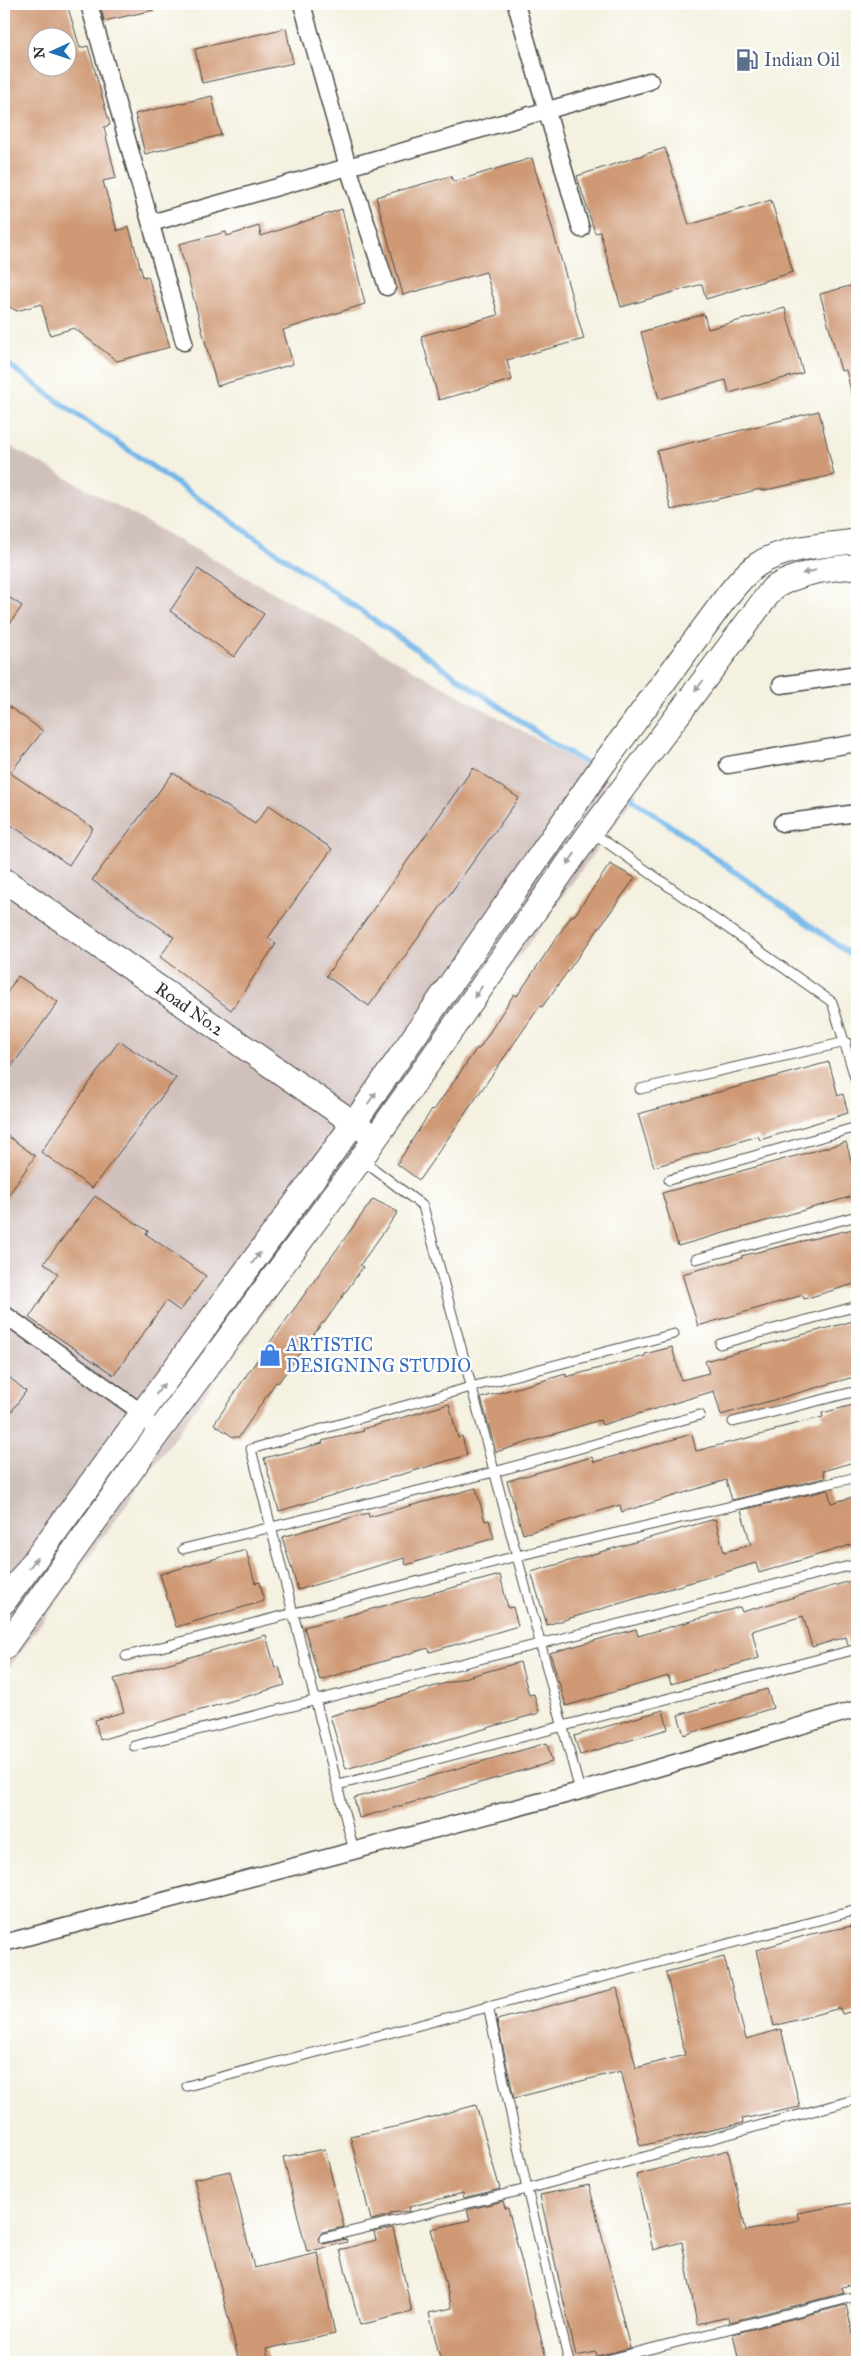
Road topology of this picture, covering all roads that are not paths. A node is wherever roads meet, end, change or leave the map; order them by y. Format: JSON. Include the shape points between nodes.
{"nodes":[{"id":1,"x":89,"y":4,"type":"edge"},
{"id":2,"x":302,"y":4,"type":"edge"},
{"id":3,"x":516,"y":4,"type":"edge"},
{"id":4,"x":650,"y":81,"type":"dead end"},
{"id":5,"x":546,"y":110,"type":"junction"},
{"id":6,"x":348,"y":167,"type":"junction"},
{"id":7,"x":151,"y":223,"type":"junction"},
{"id":8,"x":580,"y":229,"type":"dead end"},
{"id":9,"x":387,"y":287,"type":"dead end"},
{"id":10,"x":184,"y":342,"type":"dead end"},
{"id":11,"x":857,"y":541,"type":"edge"},
{"id":12,"x":857,"y":566,"type":"edge"},
{"id":13,"x":857,"y":674,"type":"edge"},
{"id":14,"x":781,"y":686,"type":"dead end"},
{"id":15,"x":857,"y":743,"type":"edge"},
{"id":16,"x":728,"y":765,"type":"dead end"},
{"id":17,"x":602,"y":766,"type":"junction"},
{"id":18,"x":626,"y":783,"type":"junction"},
{"id":19,"x":857,"y":813,"type":"edge"},
{"id":20,"x":782,"y":822,"type":"dead end"},
{"id":21,"x":591,"y":831,"type":"junction"},
{"id":22,"x":4,"y":880,"type":"edge"},
{"id":23,"x":846,"y":1042,"type":"junction"},
{"id":24,"x":857,"y":1084,"type":"edge"},
{"id":25,"x":640,"y":1089,"type":"dead end"},
{"id":26,"x":354,"y":1123,"type":"junction"},
{"id":27,"x":857,"y":1127,"type":"edge"},
{"id":28,"x":375,"y":1138,"type":"junction"},
{"id":29,"x":361,"y":1159,"type":"junction"},
{"id":30,"x":669,"y":1180,"type":"dead end"},
{"id":31,"x":857,"y":1216,"type":"edge"},
{"id":32,"x":696,"y":1259,"type":"dead end"},
{"id":33,"x":857,"y":1306,"type":"edge"},
{"id":34,"x":4,"y":1314,"type":"edge"},
{"id":35,"x":674,"y":1334,"type":"dead end"},
{"id":36,"x":720,"y":1344,"type":"dead end"},
{"id":37,"x":471,"y":1387,"type":"junction"},
{"id":38,"x":857,"y":1391,"type":"edge"},
{"id":39,"x":142,"y":1413,"type":"junction"},
{"id":40,"x":700,"y":1415,"type":"dead end"},
{"id":41,"x":733,"y":1422,"type":"dead end"},
{"id":42,"x":156,"y":1436,"type":"junction"},
{"id":43,"x":494,"y":1472,"type":"junction"},
{"id":44,"x":857,"y":1477,"type":"edge"},
{"id":45,"x":272,"y":1528,"type":"junction"},
{"id":46,"x":183,"y":1549,"type":"dead end"},
{"id":47,"x":517,"y":1556,"type":"junction"},
{"id":48,"x":857,"y":1564,"type":"edge"},
{"id":49,"x":4,"y":1602,"type":"edge"},
{"id":50,"x":295,"y":1613,"type":"junction"},
{"id":51,"x":540,"y":1643,"type":"junction"},
{"id":52,"x":4,"y":1648,"type":"edge"},
{"id":53,"x":857,"y":1649,"type":"edge"},
{"id":54,"x":126,"y":1656,"type":"dead end"},
{"id":55,"x":317,"y":1700,"type":"junction"},
{"id":56,"x":856,"y":1714,"type":"edge"},
{"id":57,"x":562,"y":1728,"type":"junction"},
{"id":58,"x":134,"y":1746,"type":"dead end"},
{"id":59,"x":338,"y":1785,"type":"junction"},
{"id":60,"x":580,"y":1791,"type":"junction"},
{"id":61,"x":354,"y":1851,"type":"junction"},
{"id":62,"x":857,"y":1910,"type":"edge"},
{"id":63,"x":4,"y":1943,"type":"edge"},
{"id":64,"x":488,"y":2006,"type":"junction"},
{"id":65,"x":187,"y":2086,"type":"dead end"},
{"id":66,"x":857,"y":2099,"type":"edge"},
{"id":67,"x":527,"y":2189,"type":"junction"},
{"id":68,"x":324,"y":2238,"type":"dead end"},
{"id":69,"x":857,"y":2296,"type":"edge"},
{"id":70,"x":569,"y":2362,"type":"edge"},
{"id":71,"x":600,"y":2362,"type":"edge"}],
"edges":[{"from":1,"to":7,"type":"street"},
{"from":2,"to":6,"type":"street"},
{"from":3,"to":5,"type":"street"},
{"from":4,"to":5,"type":"street"},
{"from":5,"to":6,"type":"street"},
{"from":5,"to":8,"type":"street"},
{"from":6,"to":7,"type":"street"},
{"from":6,"to":9,"type":"street"},
{"from":7,"to":10,"type":"street"},
{"from":11,"to":17,"type":"main road","via":[[794,551],[756,565],[725,599]]},
{"from":12,"to":18,"type":"main road","one_way":true,"via":[[791,577],[773,588]]},
{"from":13,"to":14,"type":"street"},
{"from":15,"to":16,"type":"street"},
{"from":17,"to":18,"type":"main road"},
{"from":26,"to":17,"type":"main road","one_way":true},
{"from":18,"to":21,"type":"main road"},
{"from":19,"to":20,"type":"street"},
{"from":21,"to":23,"type":"lane","via":[[832,1002]]},
{"from":21,"to":28,"type":"main road","one_way":true},
{"from":22,"to":26,"type":"main road","name":"Road No.2"},
{"from":23,"to":24,"type":"lane"},
{"from":23,"to":25,"type":"lane"},
{"from":26,"to":28,"type":"main road","name":"Road No.2"},
{"from":39,"to":26,"type":"main road","one_way":true},
{"from":27,"to":30,"type":"lane"},
{"from":28,"to":29,"type":"main road"},
{"from":29,"to":37,"type":"lane","via":[[423,1206]]},
{"from":29,"to":42,"type":"main road"},
{"from":31,"to":32,"type":"lane"},
{"from":33,"to":36,"type":"lane"},
{"from":34,"to":39,"type":"street"},
{"from":35,"to":37,"type":"lane"},
{"from":37,"to":43,"type":"lane"},
{"from":37,"to":45,"type":"lane","via":[[251,1449]]},
{"from":38,"to":41,"type":"lane"},
{"from":39,"to":42,"type":"street"},
{"from":49,"to":39,"type":"main road","one_way":true},
{"from":40,"to":43,"type":"lane"},
{"from":42,"to":52,"type":"main road"},
{"from":43,"to":45,"type":"lane"},
{"from":43,"to":47,"type":"lane"},
{"from":44,"to":47,"type":"lane"},
{"from":45,"to":46,"type":"lane"},
{"from":45,"to":50,"type":"lane"},
{"from":47,"to":50,"type":"lane"},
{"from":47,"to":51,"type":"lane"},
{"from":48,"to":51,"type":"lane"},
{"from":50,"to":54,"type":"lane"},
{"from":50,"to":55,"type":"lane"},
{"from":51,"to":55,"type":"lane"},
{"from":51,"to":57,"type":"lane"},
{"from":53,"to":57,"type":"lane"},
{"from":55,"to":58,"type":"lane"},
{"from":55,"to":59,"type":"lane"},
{"from":56,"to":60,"type":"street"},
{"from":57,"to":59,"type":"lane"},
{"from":57,"to":60,"type":"lane"},
{"from":59,"to":61,"type":"lane"},
{"from":60,"to":61,"type":"street"},
{"from":61,"to":63,"type":"street"},
{"from":62,"to":64,"type":"lane"},
{"from":64,"to":65,"type":"lane"},
{"from":64,"to":67,"type":"lane"},
{"from":66,"to":67,"type":"lane"},
{"from":67,"to":68,"type":"lane"},
{"from":67,"to":70,"type":"lane"},
{"from":69,"to":71,"type":"lane"}]}
